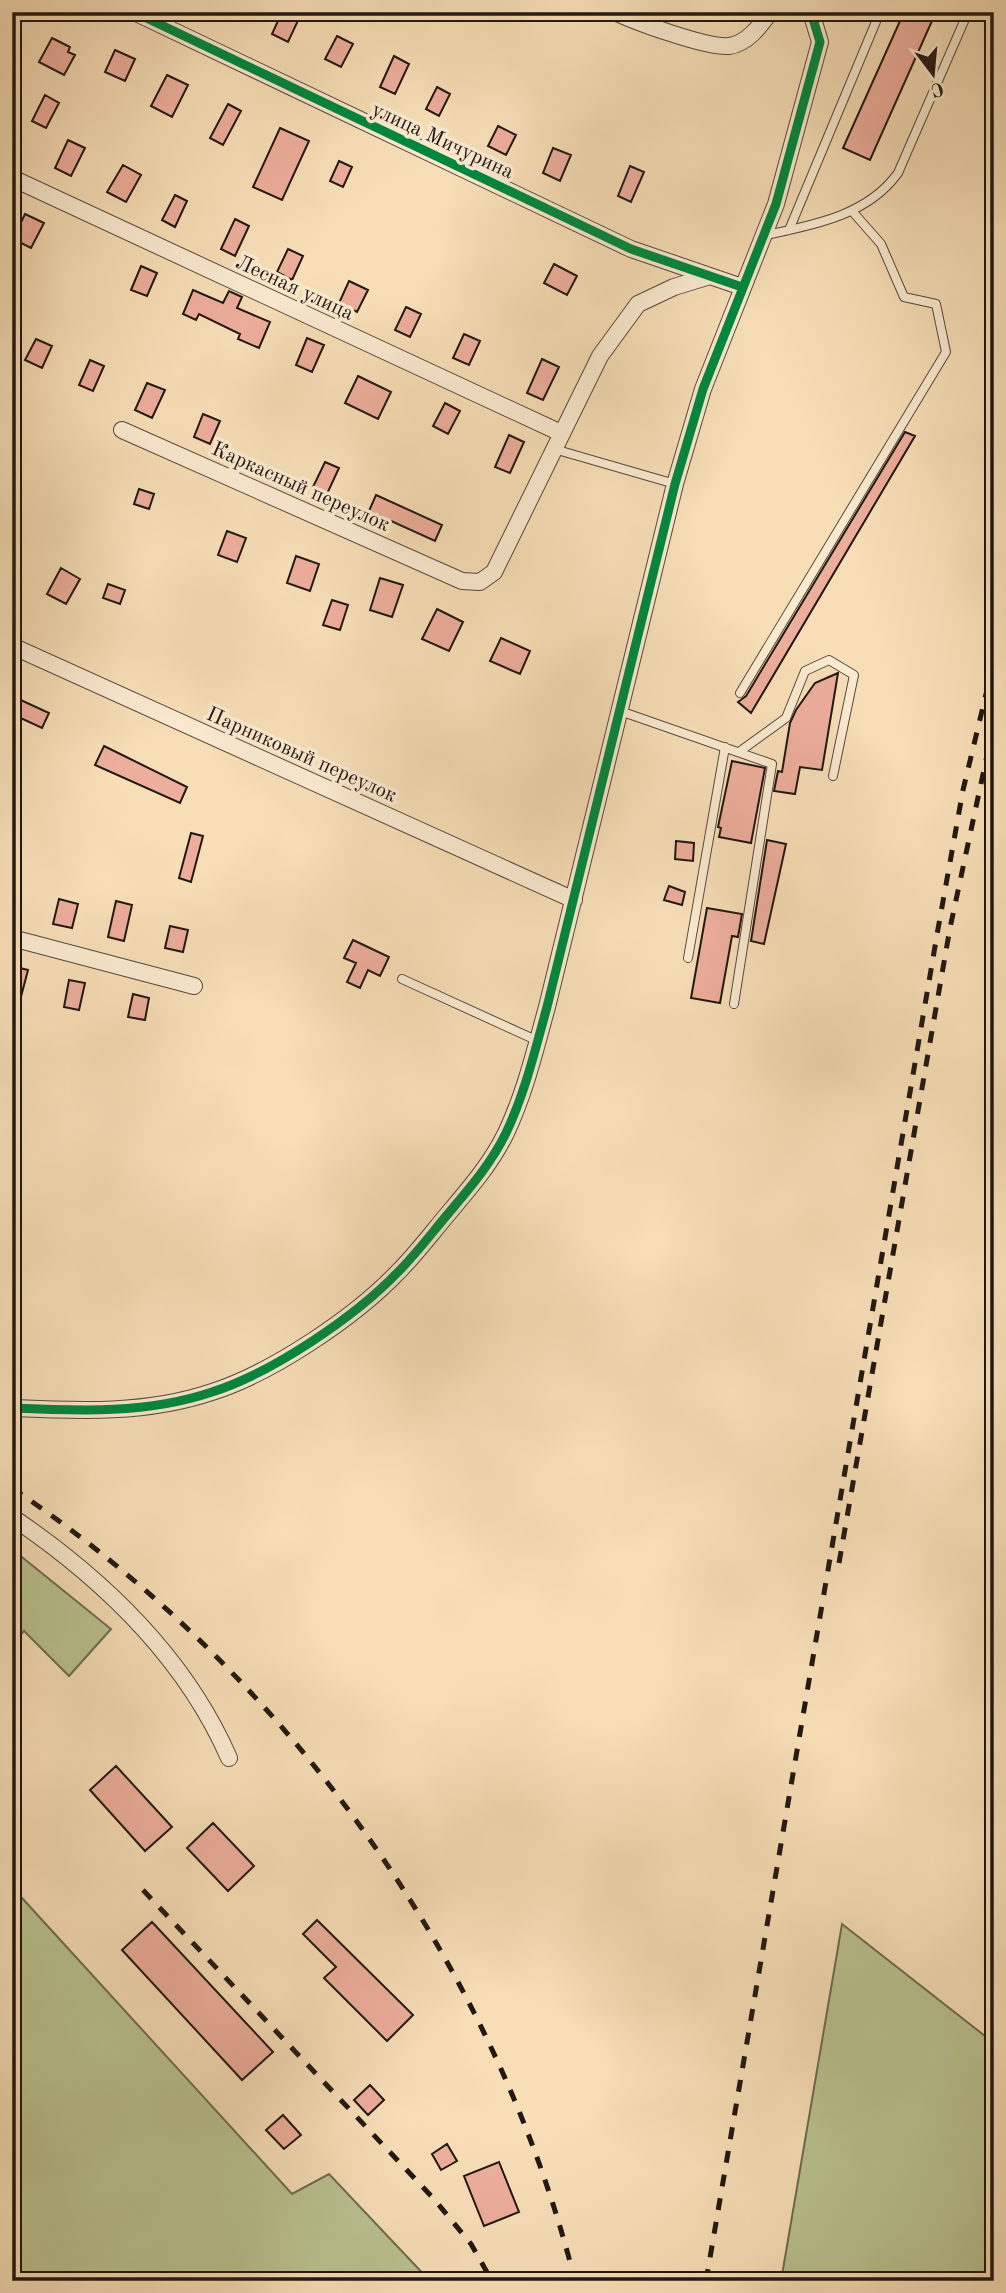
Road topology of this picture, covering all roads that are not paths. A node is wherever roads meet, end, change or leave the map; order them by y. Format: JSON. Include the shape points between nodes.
{"nodes":[{"id":1,"x":134,"y":12,"type":"edge"},
{"id":2,"x":615,"y":12,"type":"edge"},
{"id":3,"x":770,"y":12,"type":"edge"},
{"id":4,"x":811,"y":12,"type":"edge"},
{"id":5,"x":880,"y":12,"type":"edge"},
{"id":6,"x":968,"y":12,"type":"edge"},
{"id":7,"x":12,"y":178,"type":"edge"},
{"id":8,"x":852,"y":212,"type":"junction"},
{"id":9,"x":789,"y":230,"type":"junction"},
{"id":10,"x":766,"y":235,"type":"junction"},
{"id":11,"x":710,"y":276,"type":"junction"},
{"id":12,"x":742,"y":287,"type":"junction"},
{"id":13,"x":122,"y":430,"type":"dead end"},
{"id":14,"x":557,"y":441,"type":"junction"},
{"id":15,"x":676,"y":484,"type":"junction"},
{"id":16,"x":12,"y":646,"type":"edge"},
{"id":17,"x":740,"y":693,"type":"dead end"},
{"id":18,"x":620,"y":712,"type":"junction"},
{"id":19,"x":725,"y":747,"type":"junction"},
{"id":20,"x":739,"y":752,"type":"junction"},
{"id":21,"x":833,"y":776,"type":"dead end"},
{"id":22,"x":574,"y":900,"type":"junction"},
{"id":23,"x":12,"y":939,"type":"edge"},
{"id":24,"x":688,"y":958,"type":"dead end"},
{"id":25,"x":402,"y":979,"type":"dead end"},
{"id":26,"x":194,"y":986,"type":"dead end"},
{"id":27,"x":734,"y":1004,"type":"dead end"},
{"id":28,"x":538,"y":1041,"type":"junction"},
{"id":29,"x":12,"y":1408,"type":"edge"},
{"id":30,"x":12,"y":1517,"type":"edge"},
{"id":31,"x":229,"y":1758,"type":"dead end"}],
"edges":[{"from":1,"to":11,"type":"street","name":"улица Мичурина","via":[[631,249]]},
{"from":2,"to":3,"type":"street","via":[[684,37],[729,46],[748,38]]},
{"from":4,"to":10,"type":"street","via":[[820,42]]},
{"from":5,"to":9,"type":"lane"},
{"from":6,"to":8,"type":"lane","via":[[898,173],[886,191]]},
{"from":7,"to":14,"type":"street","name":"Лесная улица"},
{"from":8,"to":9,"type":"lane"},
{"from":8,"to":17,"type":"lane","via":[[881,244],[904,297],[936,304],[946,352]]},
{"from":9,"to":10,"type":"lane"},
{"from":10,"to":12,"type":"street"},
{"from":11,"to":12,"type":"street","name":"улица Мичурина"},
{"from":11,"to":14,"type":"street","via":[[674,286],[638,304],[600,356]]},
{"from":12,"to":15,"type":"street","via":[[703,389]]},
{"from":13,"to":14,"type":"street","name":"Каркасный переулок","via":[[462,581],[480,582],[495,572]]},
{"from":14,"to":15,"type":"lane"},
{"from":15,"to":18,"type":"street"},
{"from":16,"to":22,"type":"street","name":"Парниковый переулок"},
{"from":18,"to":19,"type":"lane"},
{"from":18,"to":22,"type":"street"},
{"from":19,"to":20,"type":"lane"},
{"from":19,"to":24,"type":"lane"},
{"from":20,"to":21,"type":"lane","via":[[786,718],[805,671],[829,660],[853,674]]},
{"from":20,"to":27,"type":"lane","via":[[772,764]]},
{"from":22,"to":28,"type":"street"},
{"from":23,"to":26,"type":"street"},
{"from":25,"to":28,"type":"lane"},
{"from":28,"to":29,"type":"street","via":[[505,1135],[475,1183],[397,1273],[338,1324],[276,1362],[214,1392],[154,1406],[92,1412]]},
{"from":30,"to":31,"type":"street","via":[[106,1590],[155,1642],[200,1703]]}]}
